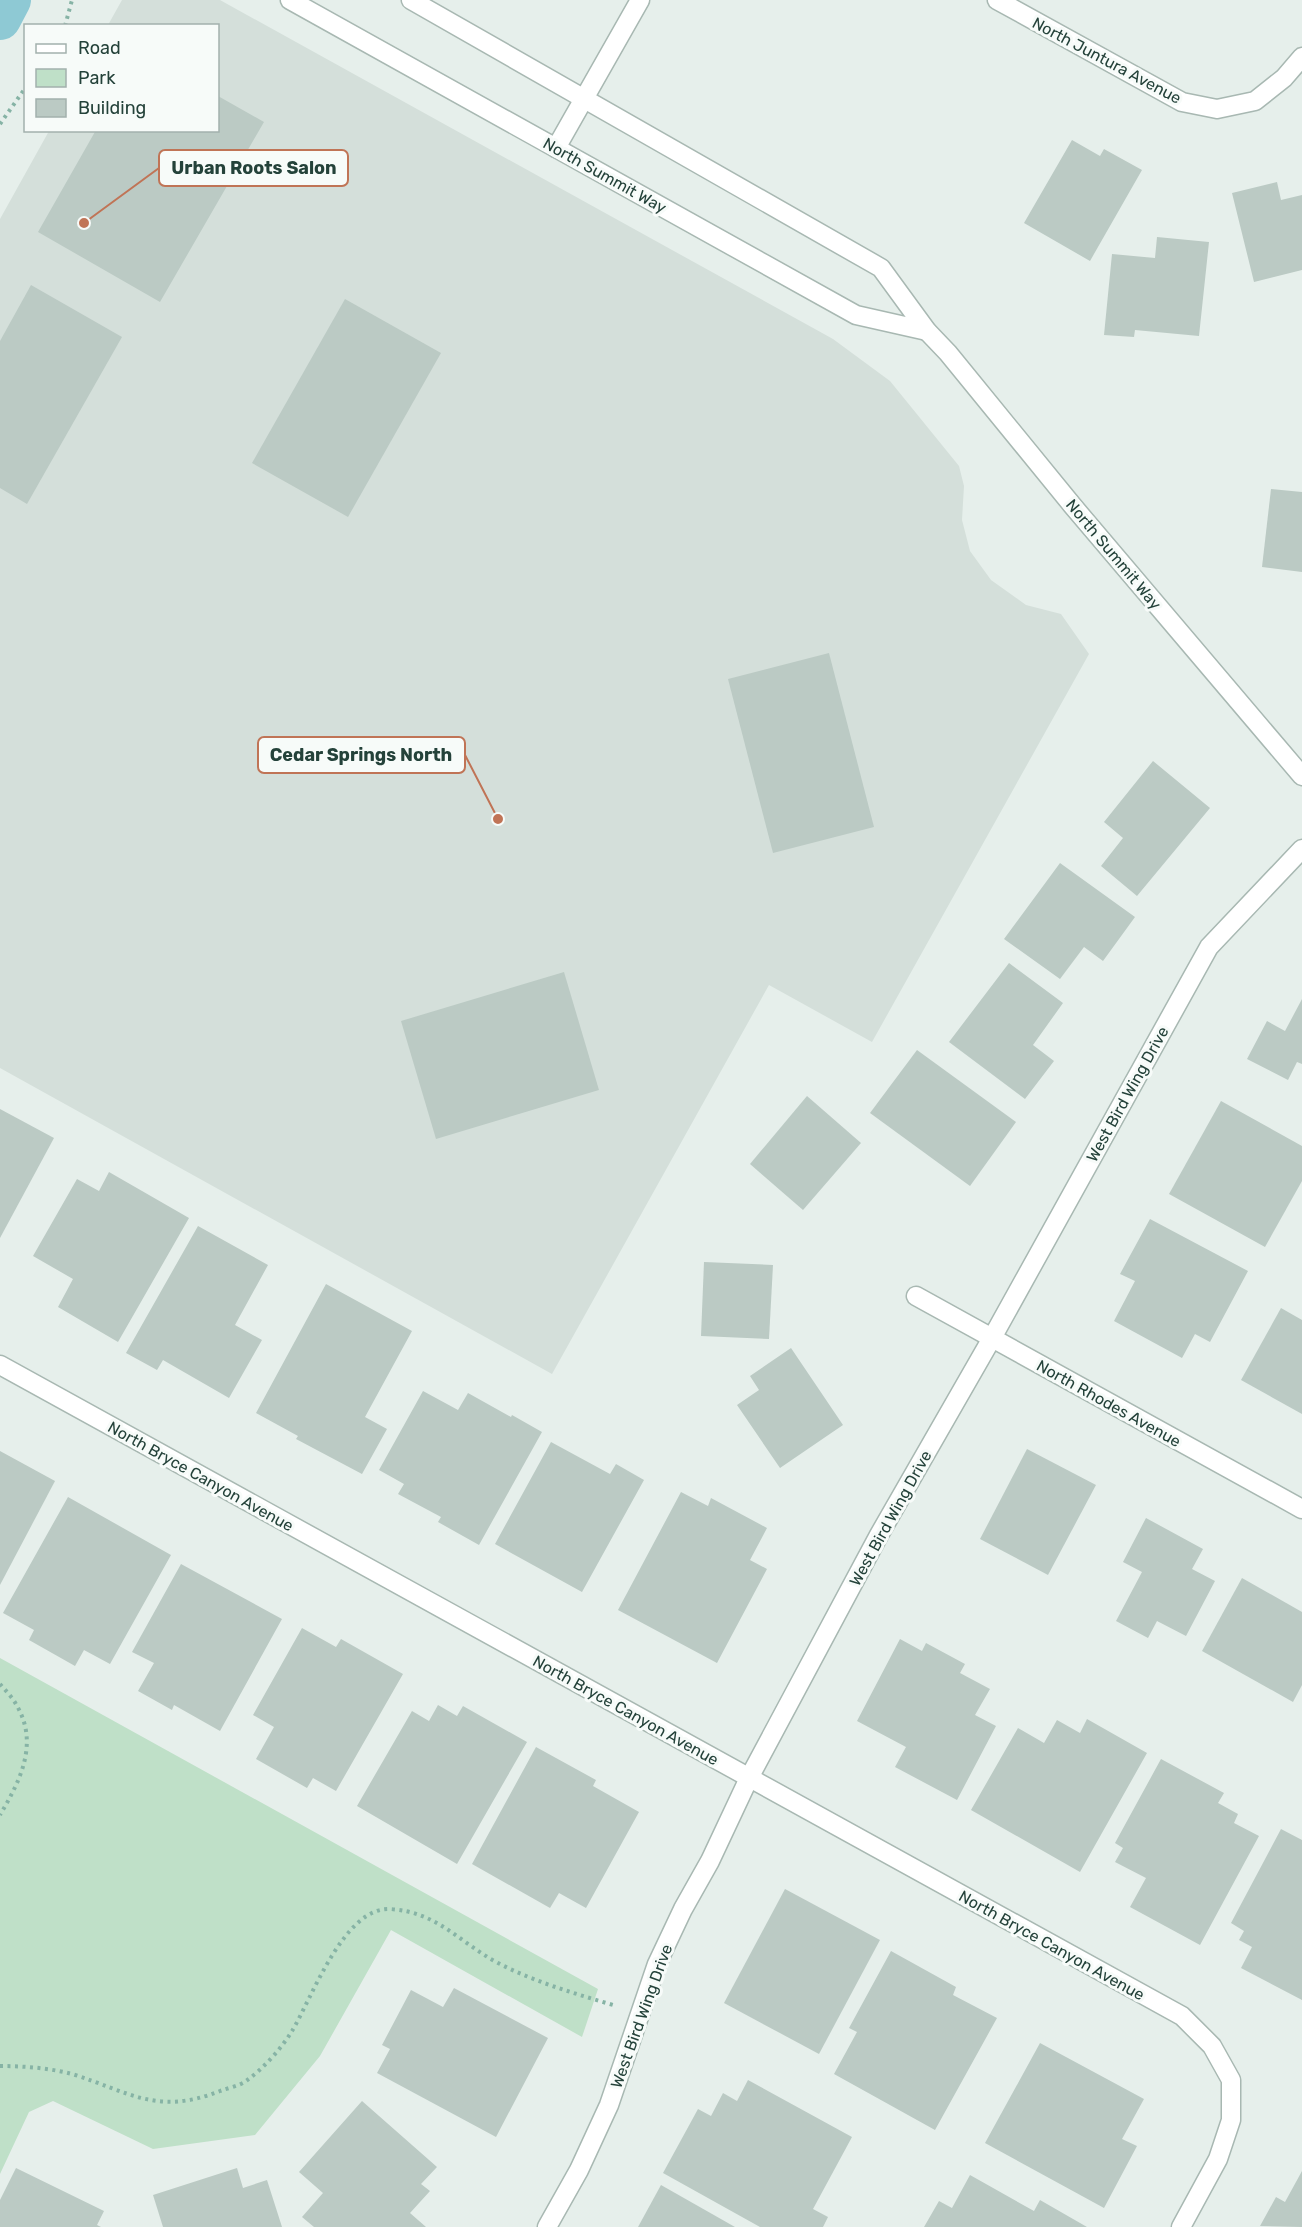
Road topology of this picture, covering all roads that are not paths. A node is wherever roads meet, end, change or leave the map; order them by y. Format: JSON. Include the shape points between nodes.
{"nodes":[{"id":1,"x":290,"y":0,"type":"edge"},
{"id":2,"x":411,"y":0,"type":"edge"},
{"id":3,"x":640,"y":0,"type":"edge"},
{"id":4,"x":997,"y":0,"type":"edge"},
{"id":5,"x":1302,"y":57,"type":"edge"},
{"id":6,"x":585,"y":98,"type":"junction"},
{"id":7,"x":556,"y":148,"type":"junction"},
{"id":8,"x":927,"y":331,"type":"junction"},
{"id":9,"x":1302,"y":776,"type":"edge"},
{"id":10,"x":1302,"y":849,"type":"edge"},
{"id":11,"x":916,"y":1296,"type":"dead end"},
{"id":12,"x":992,"y":1338,"type":"junction"},
{"id":13,"x":0,"y":1365,"type":"edge"},
{"id":14,"x":1302,"y":1509,"type":"edge"},
{"id":15,"x":749,"y":1778,"type":"junction"},
{"id":16,"x":547,"y":2227,"type":"edge"},
{"id":17,"x":1180,"y":2227,"type":"edge"}],
"edges":[{"from":1,"to":7,"type":"street","name":"North Summit Way"},
{"from":2,"to":6,"type":"street","name":"North Summit Way"},
{"from":3,"to":6,"type":"street"},
{"from":4,"to":5,"type":"street","name":"North Juntura Avenue","via":[[1182,102],[1217,110],[1256,101]]},
{"from":6,"to":7,"type":"street"},
{"from":6,"to":8,"type":"street","name":"North Summit Way","via":[[881,268]]},
{"from":7,"to":8,"type":"street","name":"North Summit Way","via":[[856,315]]},
{"from":8,"to":9,"type":"street","name":"North Summit Way"},
{"from":10,"to":12,"type":"street","name":"West Bird Wing Drive","via":[[1209,947]]},
{"from":11,"to":12,"type":"street","name":"North Rhodes Avenue"},
{"from":12,"to":14,"type":"street","name":"North Rhodes Avenue"},
{"from":12,"to":15,"type":"street","name":"West Bird Wing Drive","via":[[879,1535]]},
{"from":13,"to":15,"type":"street","name":"North Bryce Canyon Avenue"},
{"from":15,"to":16,"type":"street","name":"West Bird Wing Drive","via":[[661,1955],[609,2105]]},
{"from":15,"to":17,"type":"street","name":"North Bryce Canyon Avenue","via":[[1182,2016],[1212,2046],[1231,2080],[1231,2120],[1218,2159]]}]}
